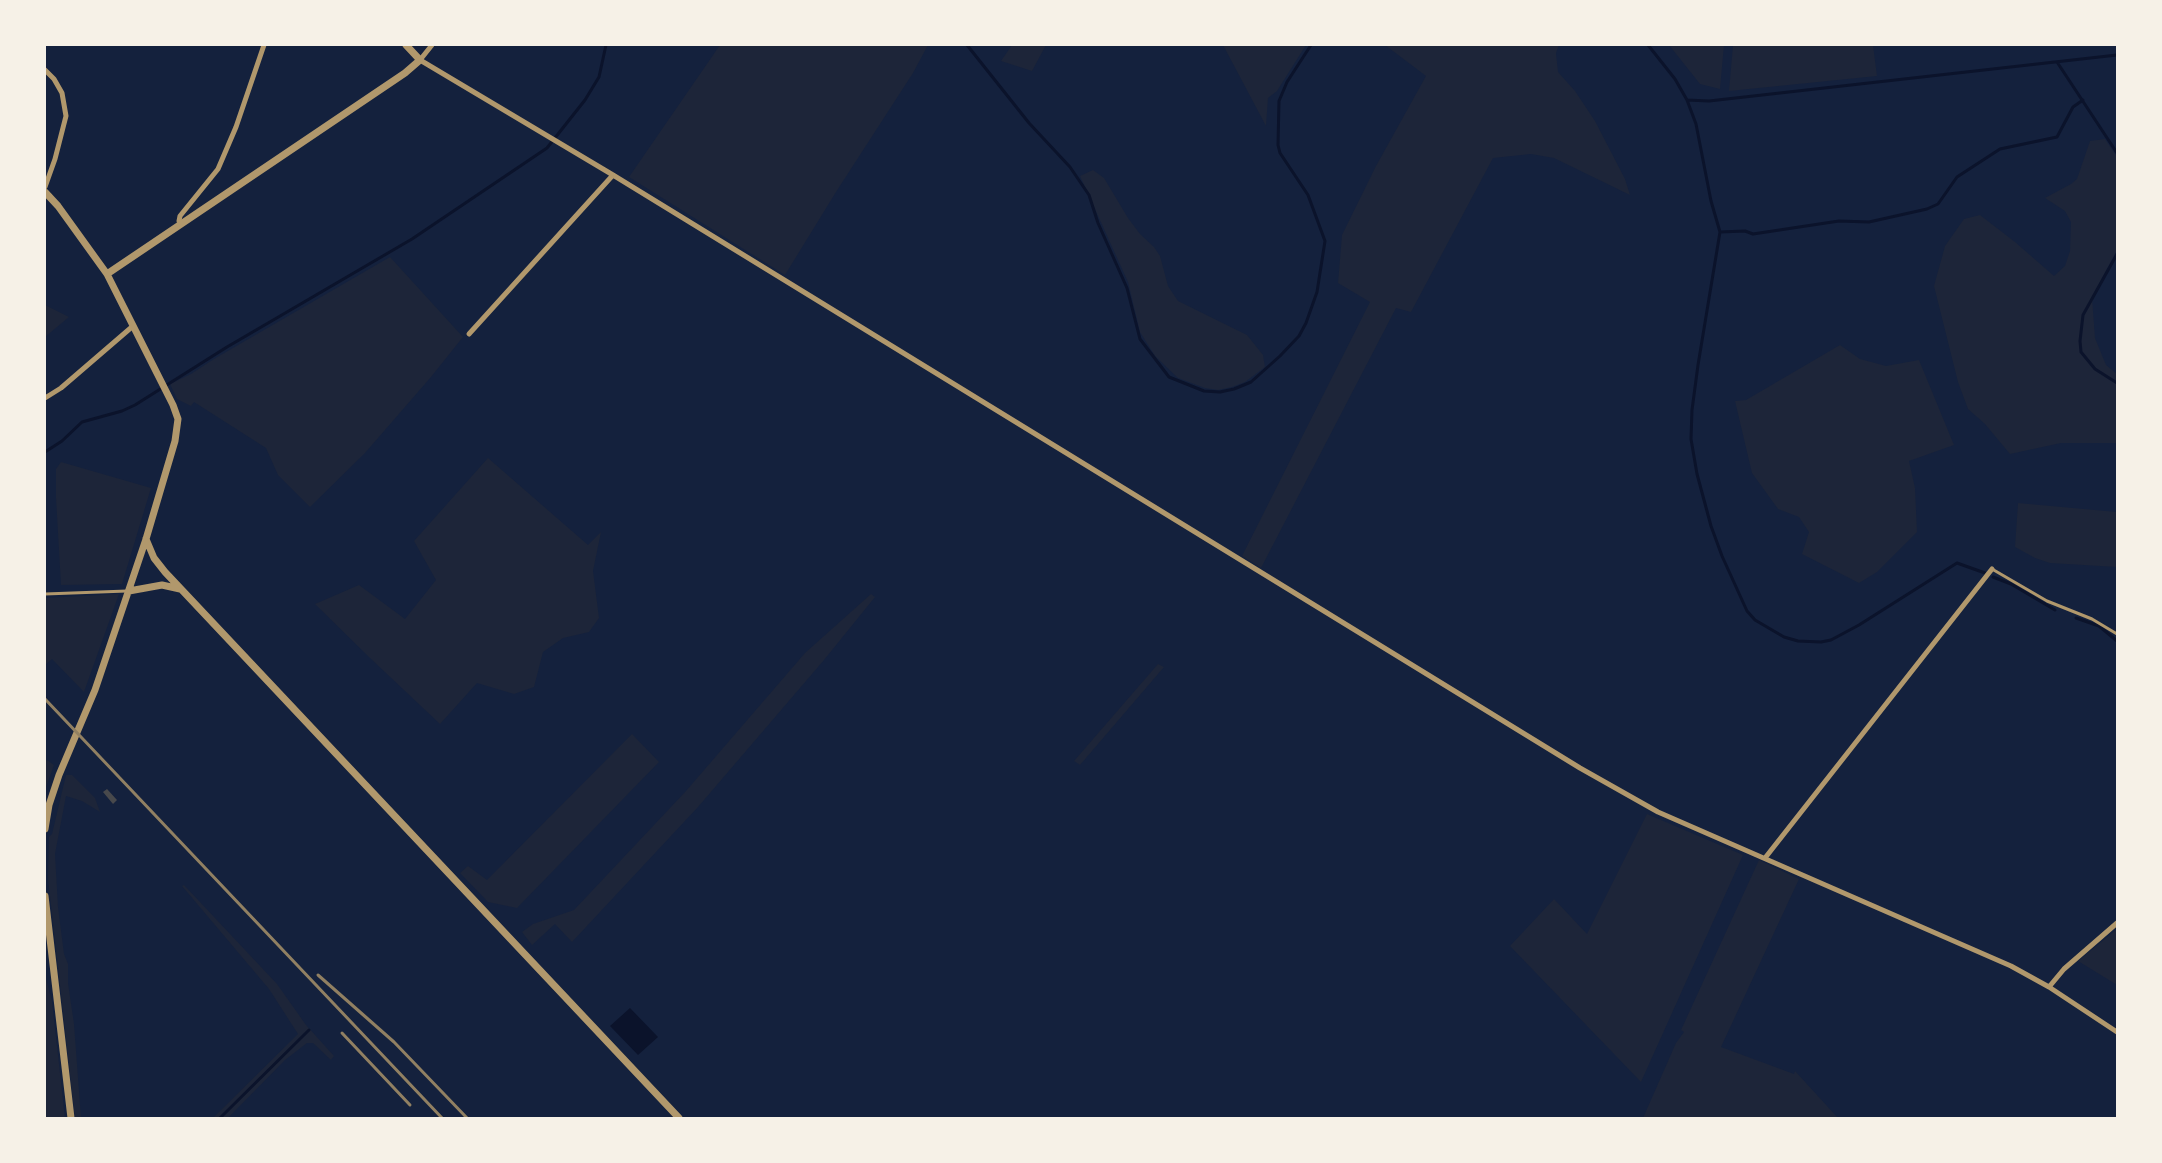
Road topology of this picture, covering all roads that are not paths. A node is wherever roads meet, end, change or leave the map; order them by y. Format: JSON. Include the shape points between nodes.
{"nodes":[{"id":1,"x":264,"y":45,"type":"edge"},
{"id":2,"x":406,"y":45,"type":"edge"},
{"id":3,"x":432,"y":45,"type":"edge"},
{"id":4,"x":420,"y":60,"type":"junction"},
{"id":5,"x":45,"y":70,"type":"edge"},
{"id":6,"x":613,"y":175,"type":"junction"},
{"id":7,"x":45,"y":190,"type":"edge"},
{"id":8,"x":181,"y":224,"type":"junction"},
{"id":9,"x":107,"y":274,"type":"junction"},
{"id":10,"x":133,"y":326,"type":"junction"},
{"id":11,"x":469,"y":334,"type":"dead end"},
{"id":12,"x":45,"y":398,"type":"edge"},
{"id":13,"x":146,"y":539,"type":"junction"},
{"id":14,"x":1992,"y":569,"type":"joint"},
{"id":15,"x":180,"y":589,"type":"junction"},
{"id":16,"x":129,"y":591,"type":"junction"},
{"id":17,"x":45,"y":594,"type":"edge"},
{"id":18,"x":2117,"y":634,"type":"edge"},
{"id":19,"x":45,"y":829,"type":"edge"},
{"id":20,"x":1765,"y":858,"type":"junction"},
{"id":21,"x":45,"y":896,"type":"edge"},
{"id":22,"x":2117,"y":923,"type":"edge"},
{"id":23,"x":2049,"y":987,"type":"junction"},
{"id":24,"x":2117,"y":1032,"type":"edge"},
{"id":25,"x":71,"y":1118,"type":"edge"},
{"id":26,"x":679,"y":1118,"type":"edge"}],
"edges":[{"from":1,"to":8,"type":"street","via":[[218,169],[180,216]]},
{"from":2,"to":4,"type":"street"},
{"from":3,"to":4,"type":"street"},
{"from":4,"to":6,"type":"street"},
{"from":4,"to":8,"type":"street"},
{"from":5,"to":7,"type":"street","via":[[62,93],[66,116]]},
{"from":6,"to":11,"type":"street"},
{"from":6,"to":20,"type":"street","via":[[1580,768],[1658,812]]},
{"from":7,"to":9,"type":"street"},
{"from":8,"to":9,"type":"street"},
{"from":9,"to":10,"type":"street"},
{"from":10,"to":12,"type":"street"},
{"from":10,"to":13,"type":"street","via":[[177,415],[177,429]]},
{"from":13,"to":15,"type":"street","via":[[159,566]]},
{"from":13,"to":16,"type":"street"},
{"from":14,"to":18,"type":"lane","via":[[2047,601]]},
{"from":14,"to":20,"type":"street"},
{"from":15,"to":16,"type":"street","via":[[162,585]]},
{"from":15,"to":26,"type":"street"},
{"from":16,"to":17,"type":"lane"},
{"from":16,"to":19,"type":"street","via":[[95,690],[59,775]]},
{"from":20,"to":23,"type":"street","via":[[2011,966]]},
{"from":21,"to":25,"type":"street"},
{"from":22,"to":23,"type":"street"},
{"from":23,"to":24,"type":"street"}]}
